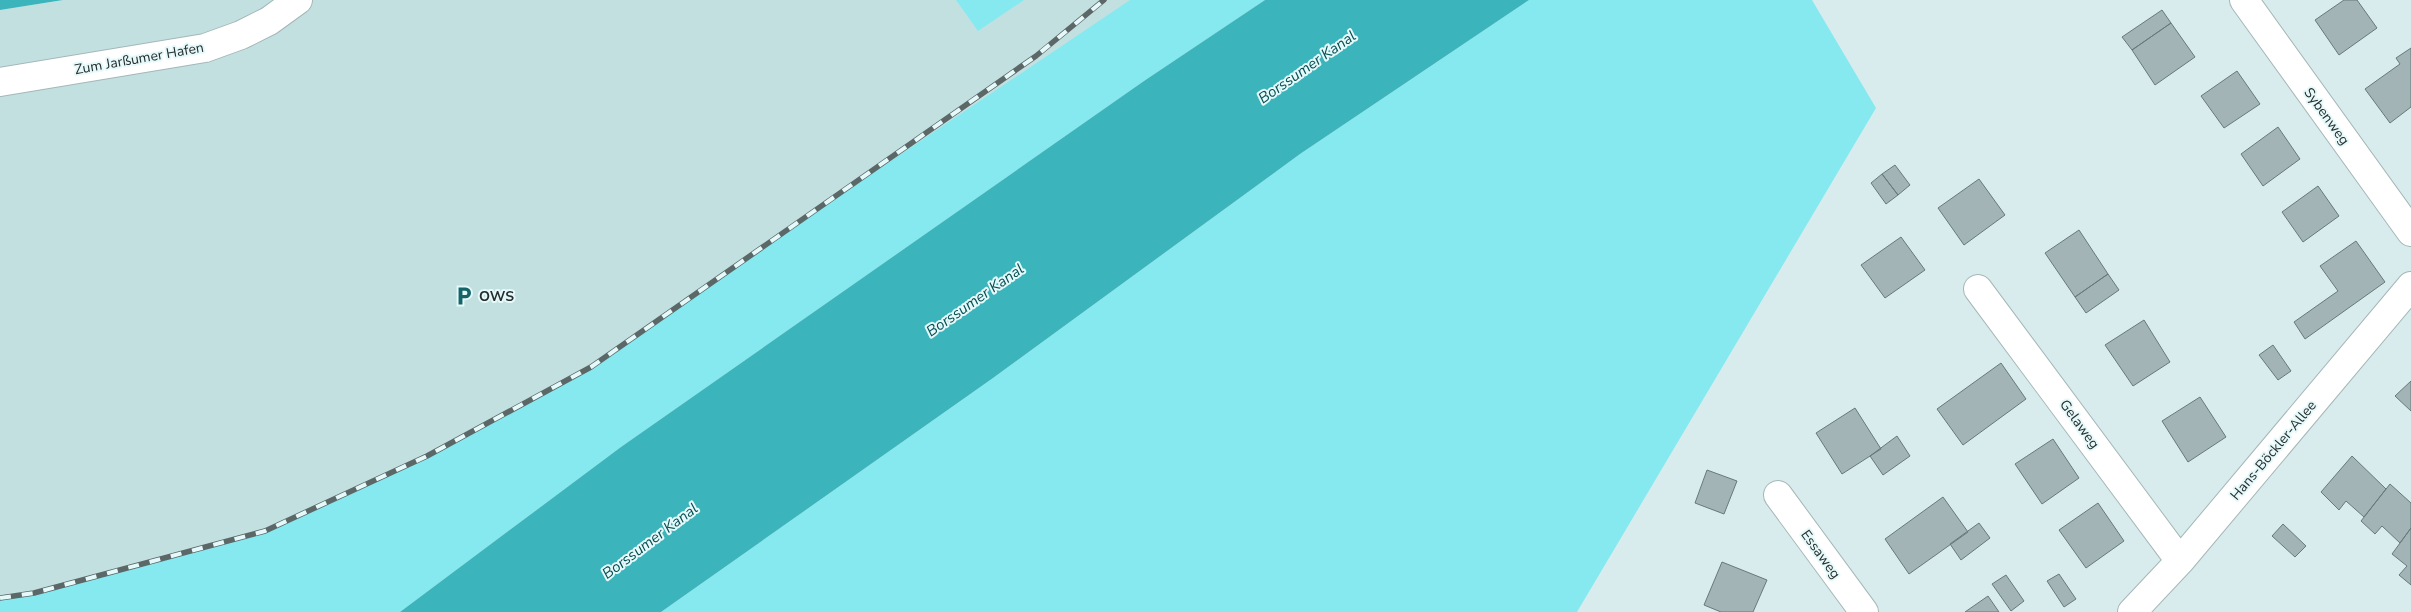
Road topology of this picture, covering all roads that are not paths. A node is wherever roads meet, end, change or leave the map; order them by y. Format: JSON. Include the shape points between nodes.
{"nodes":[{"id":1,"x":298,"y":0,"type":"edge"},
{"id":2,"x":2244,"y":0,"type":"edge"},
{"id":3,"x":0,"y":82,"type":"edge"},
{"id":4,"x":2411,"y":232,"type":"edge"},
{"id":5,"x":2411,"y":286,"type":"edge"},
{"id":6,"x":1978,"y":289,"type":"dead end"},
{"id":7,"x":1778,"y":495,"type":"dead end"},
{"id":8,"x":2180,"y":561,"type":"junction"},
{"id":9,"x":1864,"y":612,"type":"edge"},
{"id":10,"x":2132,"y":612,"type":"edge"}],
"edges":[{"from":1,"to":3,"type":"street","name":"Zum Jarßumer Hafen","via":[[269,21],[205,48]]},
{"from":2,"to":4,"type":"street","name":"Sybenweg"},
{"from":5,"to":8,"type":"street","name":"Hans-Böckler-Allee"},
{"from":6,"to":8,"type":"street","name":"Gelaweg"},
{"from":7,"to":9,"type":"street","name":"Essaweg"},
{"from":8,"to":10,"type":"street","name":"Hans-Böckler-Allee"}]}
